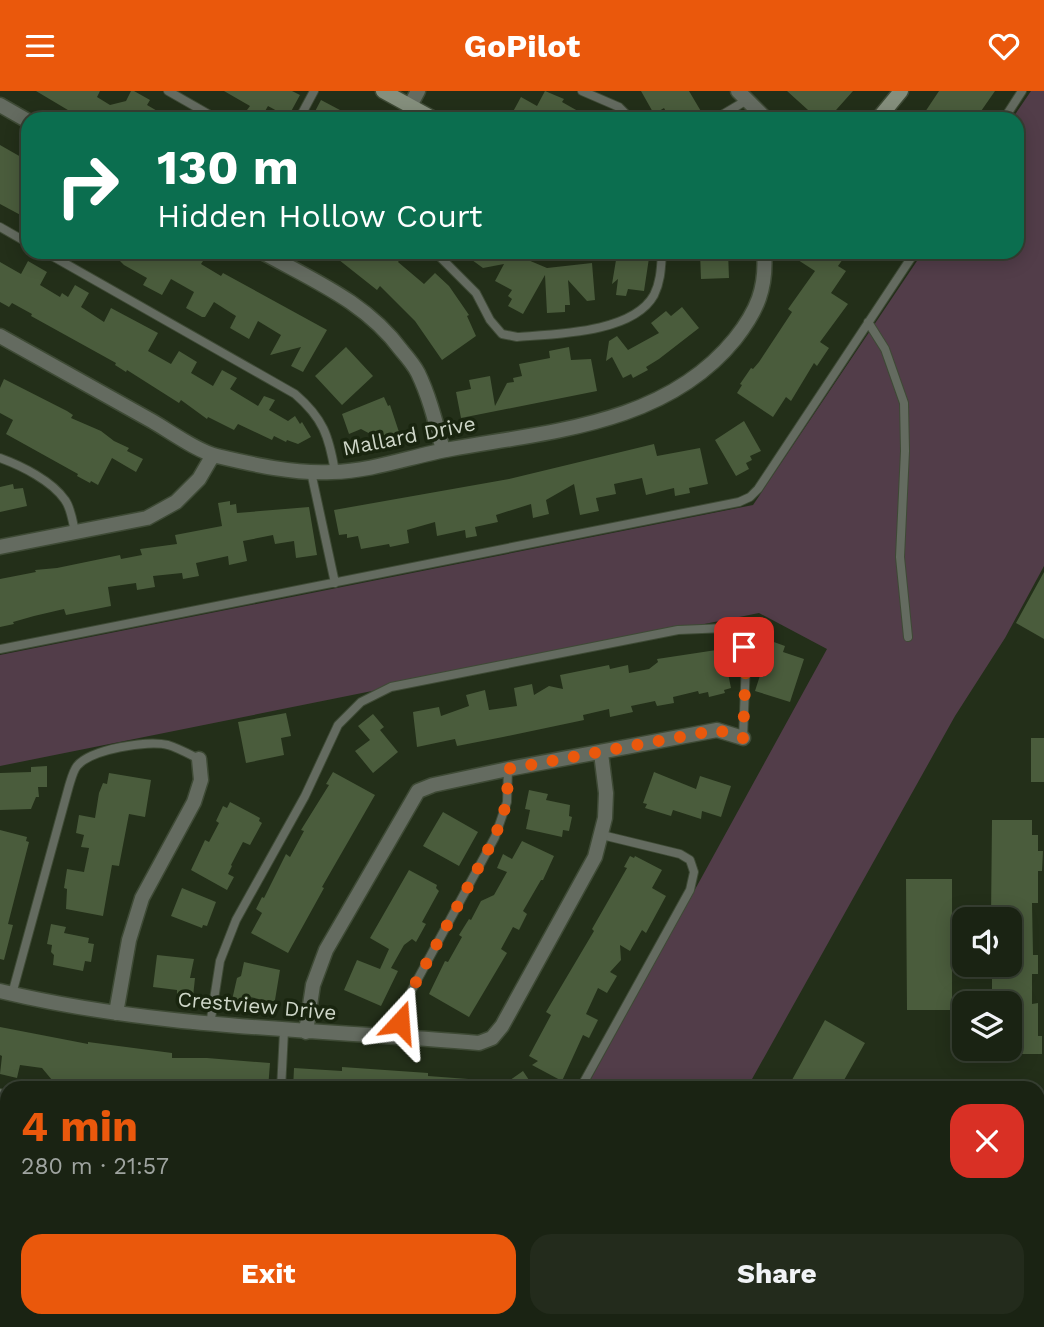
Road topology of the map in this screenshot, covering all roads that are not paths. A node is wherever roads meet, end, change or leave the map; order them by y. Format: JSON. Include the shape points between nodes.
{"nodes":[{"id":1,"x":168,"y":91,"type":"edge"},
{"id":2,"x":314,"y":91,"type":"edge"},
{"id":3,"x":383,"y":91,"type":"edge"},
{"id":4,"x":418,"y":91,"type":"edge"},
{"id":5,"x":582,"y":91,"type":"edge"},
{"id":6,"x":901,"y":91,"type":"edge"},
{"id":7,"x":1022,"y":91,"type":"edge"},
{"id":8,"x":742,"y":95,"type":"edge"},
{"id":9,"x":0,"y":106,"type":"edge"},
{"id":10,"x":410,"y":106,"type":"junction"},
{"id":11,"x":205,"y":112,"type":"edge"},
{"id":12,"x":303,"y":112,"type":"edge"},
{"id":13,"x":421,"y":112,"type":"edge"},
{"id":14,"x":624,"y":112,"type":"edge"},
{"id":15,"x":723,"y":112,"type":"edge"},
{"id":16,"x":759,"y":112,"type":"edge"},
{"id":17,"x":884,"y":112,"type":"edge"},
{"id":18,"x":1008,"y":112,"type":"edge"},
{"id":19,"x":21,"y":117,"type":"edge"},
{"id":20,"x":0,"y":227,"type":"edge"},
{"id":21,"x":21,"y":239,"type":"edge"},
{"id":22,"x":57,"y":259,"type":"edge"},
{"id":23,"x":274,"y":259,"type":"edge"},
{"id":24,"x":442,"y":259,"type":"edge"},
{"id":25,"x":662,"y":259,"type":"edge"},
{"id":26,"x":765,"y":259,"type":"edge"},
{"id":27,"x":910,"y":259,"type":"edge"},
{"id":28,"x":869,"y":322,"type":"junction"},
{"id":29,"x":0,"y":336,"type":"edge"},
{"id":30,"x":443,"y":450,"type":"junction"},
{"id":31,"x":213,"y":455,"type":"junction"},
{"id":32,"x":0,"y":458,"type":"edge"},
{"id":33,"x":311,"y":471,"type":"junction"},
{"id":34,"x":335,"y":472,"type":"junction"},
{"id":35,"x":75,"y":532,"type":"junction"},
{"id":36,"x":0,"y":547,"type":"edge"},
{"id":37,"x":335,"y":583,"type":"junction"},
{"id":38,"x":908,"y":637,"type":"dead end"},
{"id":39,"x":0,"y":649,"type":"edge"},
{"id":40,"x":743,"y":738,"type":"joint"},
{"id":41,"x":601,"y":753,"type":"junction"},
{"id":42,"x":199,"y":759,"type":"joint"},
{"id":43,"x":508,"y":769,"type":"junction"},
{"id":44,"x":603,"y":835,"type":"junction"},
{"id":45,"x":6,"y":993,"type":"edge"},
{"id":46,"x":116,"y":1013,"type":"junction"},
{"id":47,"x":210,"y":1025,"type":"junction"},
{"id":48,"x":284,"y":1031,"type":"junction"},
{"id":49,"x":306,"y":1032,"type":"junction"},
{"id":50,"x":398,"y":1038,"type":"junction"},
{"id":51,"x":281,"y":1081,"type":"edge"},
{"id":52,"x":584,"y":1081,"type":"edge"}],
"edges":[{"from":1,"to":11,"type":"lane"},
{"from":2,"to":12,"type":"lane"},
{"from":3,"to":10,"type":"street"},
{"from":4,"to":10,"type":"street"},
{"from":5,"to":14,"type":"lane"},
{"from":6,"to":17,"type":"street"},
{"from":7,"to":18,"type":"lane"},
{"from":8,"to":15,"type":"lane"},
{"from":8,"to":16,"type":"street"},
{"from":9,"to":19,"type":"street"},
{"from":10,"to":13,"type":"street"},
{"from":20,"to":21,"type":"lane"},
{"from":22,"to":34,"type":"lane","via":[[295,394],[313,409],[325,430]]},
{"from":23,"to":30,"type":"street","via":[[371,315],[396,342],[417,370]]},
{"from":24,"to":25,"type":"lane","via":[[476,293],[502,334],[517,337],[611,325],[639,313],[660,280]]},
{"from":26,"to":30,"type":"street","name":"Mallard Drive","via":[[766,276],[752,316],[691,382],[649,405],[606,420]]},
{"from":27,"to":28,"type":"lane"},
{"from":28,"to":37,"type":"lane","via":[[750,497]]},
{"from":28,"to":38,"type":"lane","via":[[885,349],[904,404],[900,557]]},
{"from":29,"to":31,"type":"street","name":"Mallard Drive"},
{"from":30,"to":34,"type":"street","name":"Mallard Drive","via":[[373,468]]},
{"from":31,"to":33,"type":"street","name":"Mallard Drive"},
{"from":31,"to":35,"type":"street","via":[[199,479],[176,502],[147,518]]},
{"from":32,"to":35,"type":"lane","via":[[53,488],[67,502]]},
{"from":33,"to":34,"type":"street","name":"Mallard Drive"},
{"from":33,"to":37,"type":"lane"},
{"from":35,"to":36,"type":"street"},
{"from":37,"to":39,"type":"lane"},
{"from":40,"to":41,"type":"street","via":[[717,730]]},
{"from":40,"to":47,"type":"lane","via":[[746,661],[742,633],[726,628],[678,630],[404,684],[361,702],[338,725],[305,796],[236,920],[220,961]]},
{"from":41,"to":43,"type":"street"},
{"from":41,"to":44,"type":"street","name":"Crestview Drive","via":[[607,793]]},
{"from":42,"to":45,"type":"lane","via":[[152,743],[88,757],[76,767]]},
{"from":42,"to":46,"type":"street","via":[[201,780],[194,802],[142,898]]},
{"from":43,"to":49,"type":"street","via":[[418,791],[326,950],[313,985]]},
{"from":43,"to":50,"type":"lane","via":[[507,802],[495,837],[403,1006]]},
{"from":44,"to":50,"type":"street","name":"Crestview Drive","via":[[585,878],[492,1038],[479,1043]]},
{"from":44,"to":52,"type":"lane","via":[[680,854],[690,860],[694,871],[690,890]]},
{"from":45,"to":46,"type":"street","name":"Crestview Drive"},
{"from":46,"to":47,"type":"street","name":"Crestview Drive"},
{"from":47,"to":48,"type":"street","name":"Crestview Drive"},
{"from":48,"to":49,"type":"street","name":"Crestview Drive"},
{"from":48,"to":51,"type":"lane"},
{"from":49,"to":50,"type":"street","name":"Crestview Drive"}]}
